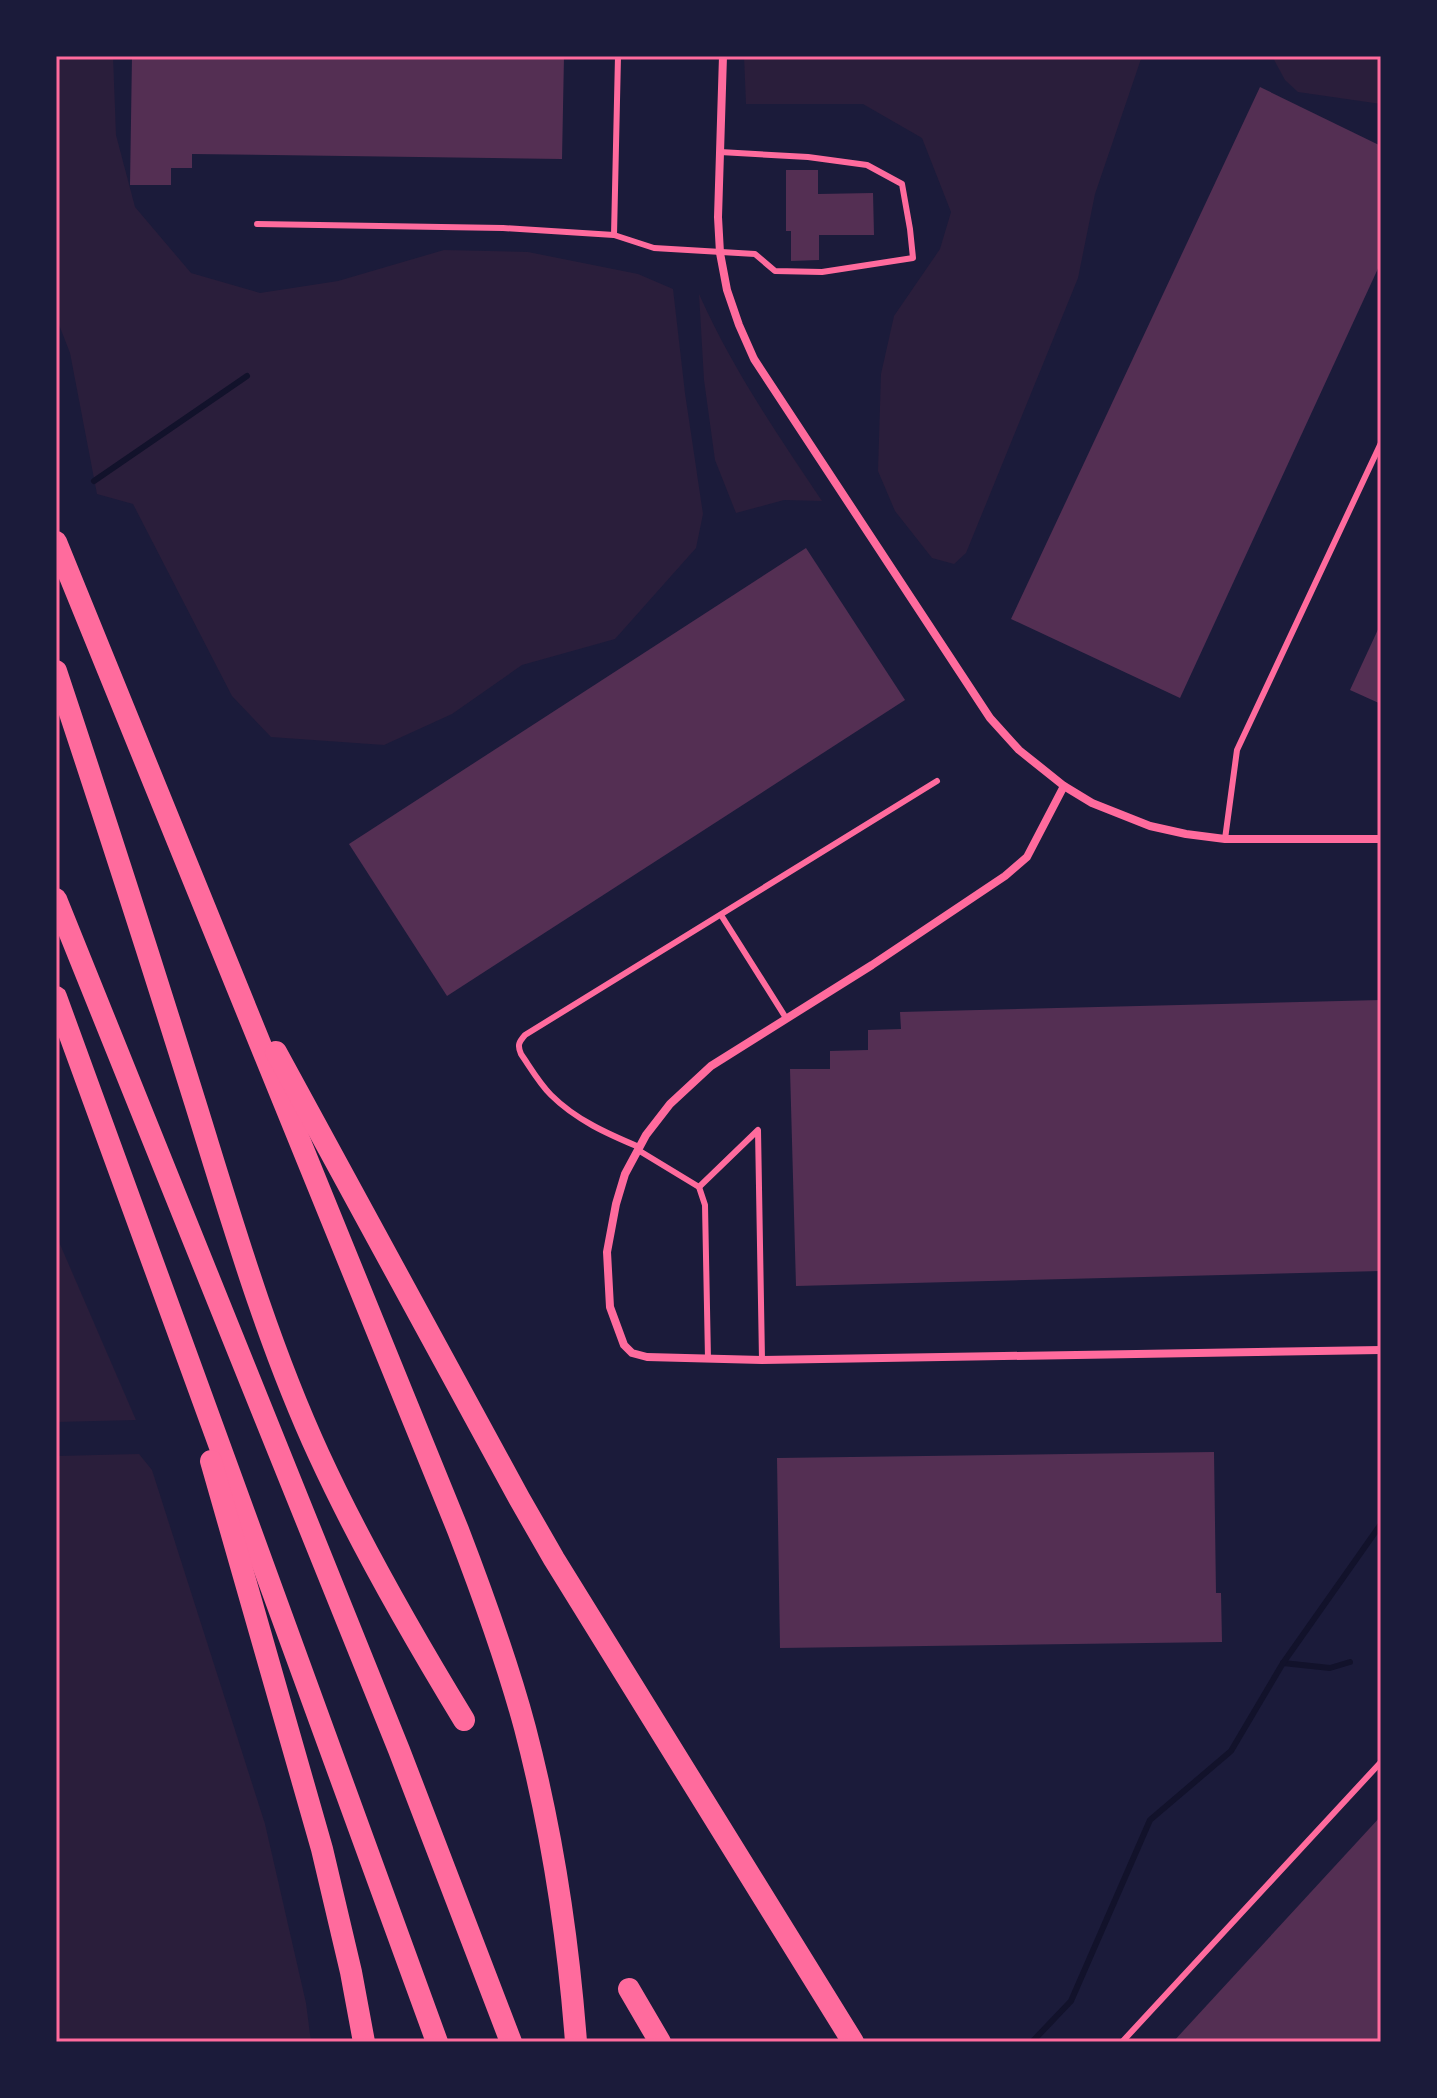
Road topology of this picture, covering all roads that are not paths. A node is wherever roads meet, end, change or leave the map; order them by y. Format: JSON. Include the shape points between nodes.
{"nodes":[{"id":1,"x":618,"y":56,"type":"edge"},
{"id":2,"x":723,"y":56,"type":"edge"},
{"id":3,"x":720,"y":152,"type":"junction"},
{"id":4,"x":257,"y":224,"type":"dead end"},
{"id":5,"x":614,"y":235,"type":"junction"},
{"id":6,"x":720,"y":253,"type":"junction"},
{"id":7,"x":1381,"y":443,"type":"edge"},
{"id":8,"x":56,"y":542,"type":"edge"},
{"id":9,"x":56,"y":671,"type":"edge"},
{"id":10,"x":937,"y":781,"type":"dead end"},
{"id":11,"x":1064,"y":786,"type":"junction"},
{"id":12,"x":1225,"y":839,"type":"junction"},
{"id":13,"x":1381,"y":839,"type":"edge"},
{"id":14,"x":56,"y":899,"type":"edge"},
{"id":15,"x":721,"y":915,"type":"junction"},
{"id":16,"x":224,"y":956,"type":"junction"},
{"id":17,"x":56,"y":997,"type":"edge"},
{"id":18,"x":786,"y":1018,"type":"junction"},
{"id":19,"x":639,"y":1149,"type":"junction"},
{"id":20,"x":699,"y":1187,"type":"junction"},
{"id":21,"x":159,"y":1279,"type":"junction"},
{"id":22,"x":1381,"y":1350,"type":"edge"},
{"id":23,"x":708,"y":1359,"type":"junction"},
{"id":24,"x":762,"y":1360,"type":"junction"},
{"id":25,"x":464,"y":1720,"type":"dead end"},
{"id":26,"x":1381,"y":1762,"type":"edge"},
{"id":27,"x":629,"y":1989,"type":"dead end"},
{"id":28,"x":364,"y":2042,"type":"edge"},
{"id":29,"x":437,"y":2042,"type":"edge"},
{"id":30,"x":511,"y":2042,"type":"edge"},
{"id":31,"x":576,"y":2042,"type":"edge"},
{"id":32,"x":660,"y":2042,"type":"edge"},
{"id":33,"x":853,"y":2042,"type":"edge"},
{"id":34,"x":1122,"y":2042,"type":"edge"}],
"edges":[{"from":1,"to":5,"type":"lane"},
{"from":2,"to":3,"type":"street"},
{"from":3,"to":6,"type":"street"},
{"from":3,"to":6,"type":"lane","via":[[867,165],[889,176],[902,184],[913,258],[822,272],[775,271],[755,254]]},
{"from":4,"to":5,"type":"lane"},
{"from":5,"to":6,"type":"lane","via":[[654,248]]},
{"from":6,"to":11,"type":"street","via":[[727,290],[754,359],[990,718]]},
{"from":7,"to":12,"type":"lane","via":[[1237,750]]},
{"from":8,"to":16,"type":"highway"},
{"from":9,"to":25,"type":"highway","via":[[229,1214],[289,1382],[364,1547]]},
{"from":10,"to":15,"type":"lane"},
{"from":11,"to":12,"type":"street","via":[[1150,826]]},
{"from":11,"to":18,"type":"street","via":[[1027,857],[1005,876]]},
{"from":12,"to":13,"type":"street"},
{"from":14,"to":30,"type":"highway"},
{"from":15,"to":18,"type":"lane"},
{"from":15,"to":19,"type":"lane","via":[[519,1041],[521,1054],[550,1094],[572,1113]]},
{"from":16,"to":31,"type":"highway","via":[[477,1580],[510,1678],[545,1811],[563,1915]]},
{"from":16,"to":33,"type":"highway","via":[[554,1559]]},
{"from":17,"to":21,"type":"highway"},
{"from":18,"to":19,"type":"street","via":[[711,1066],[670,1104]]},
{"from":19,"to":20,"type":"lane"},
{"from":19,"to":23,"type":"street","via":[[625,1174],[607,1252],[610,1307],[632,1353]]},
{"from":20,"to":23,"type":"lane","via":[[705,1205]]},
{"from":20,"to":24,"type":"lane","via":[[758,1130]]},
{"from":21,"to":28,"type":"highway","via":[[322,1849]]},
{"from":21,"to":29,"type":"highway"},
{"from":22,"to":24,"type":"street"},
{"from":23,"to":24,"type":"street"},
{"from":26,"to":34,"type":"lane"},
{"from":27,"to":32,"type":"highway"}]}
